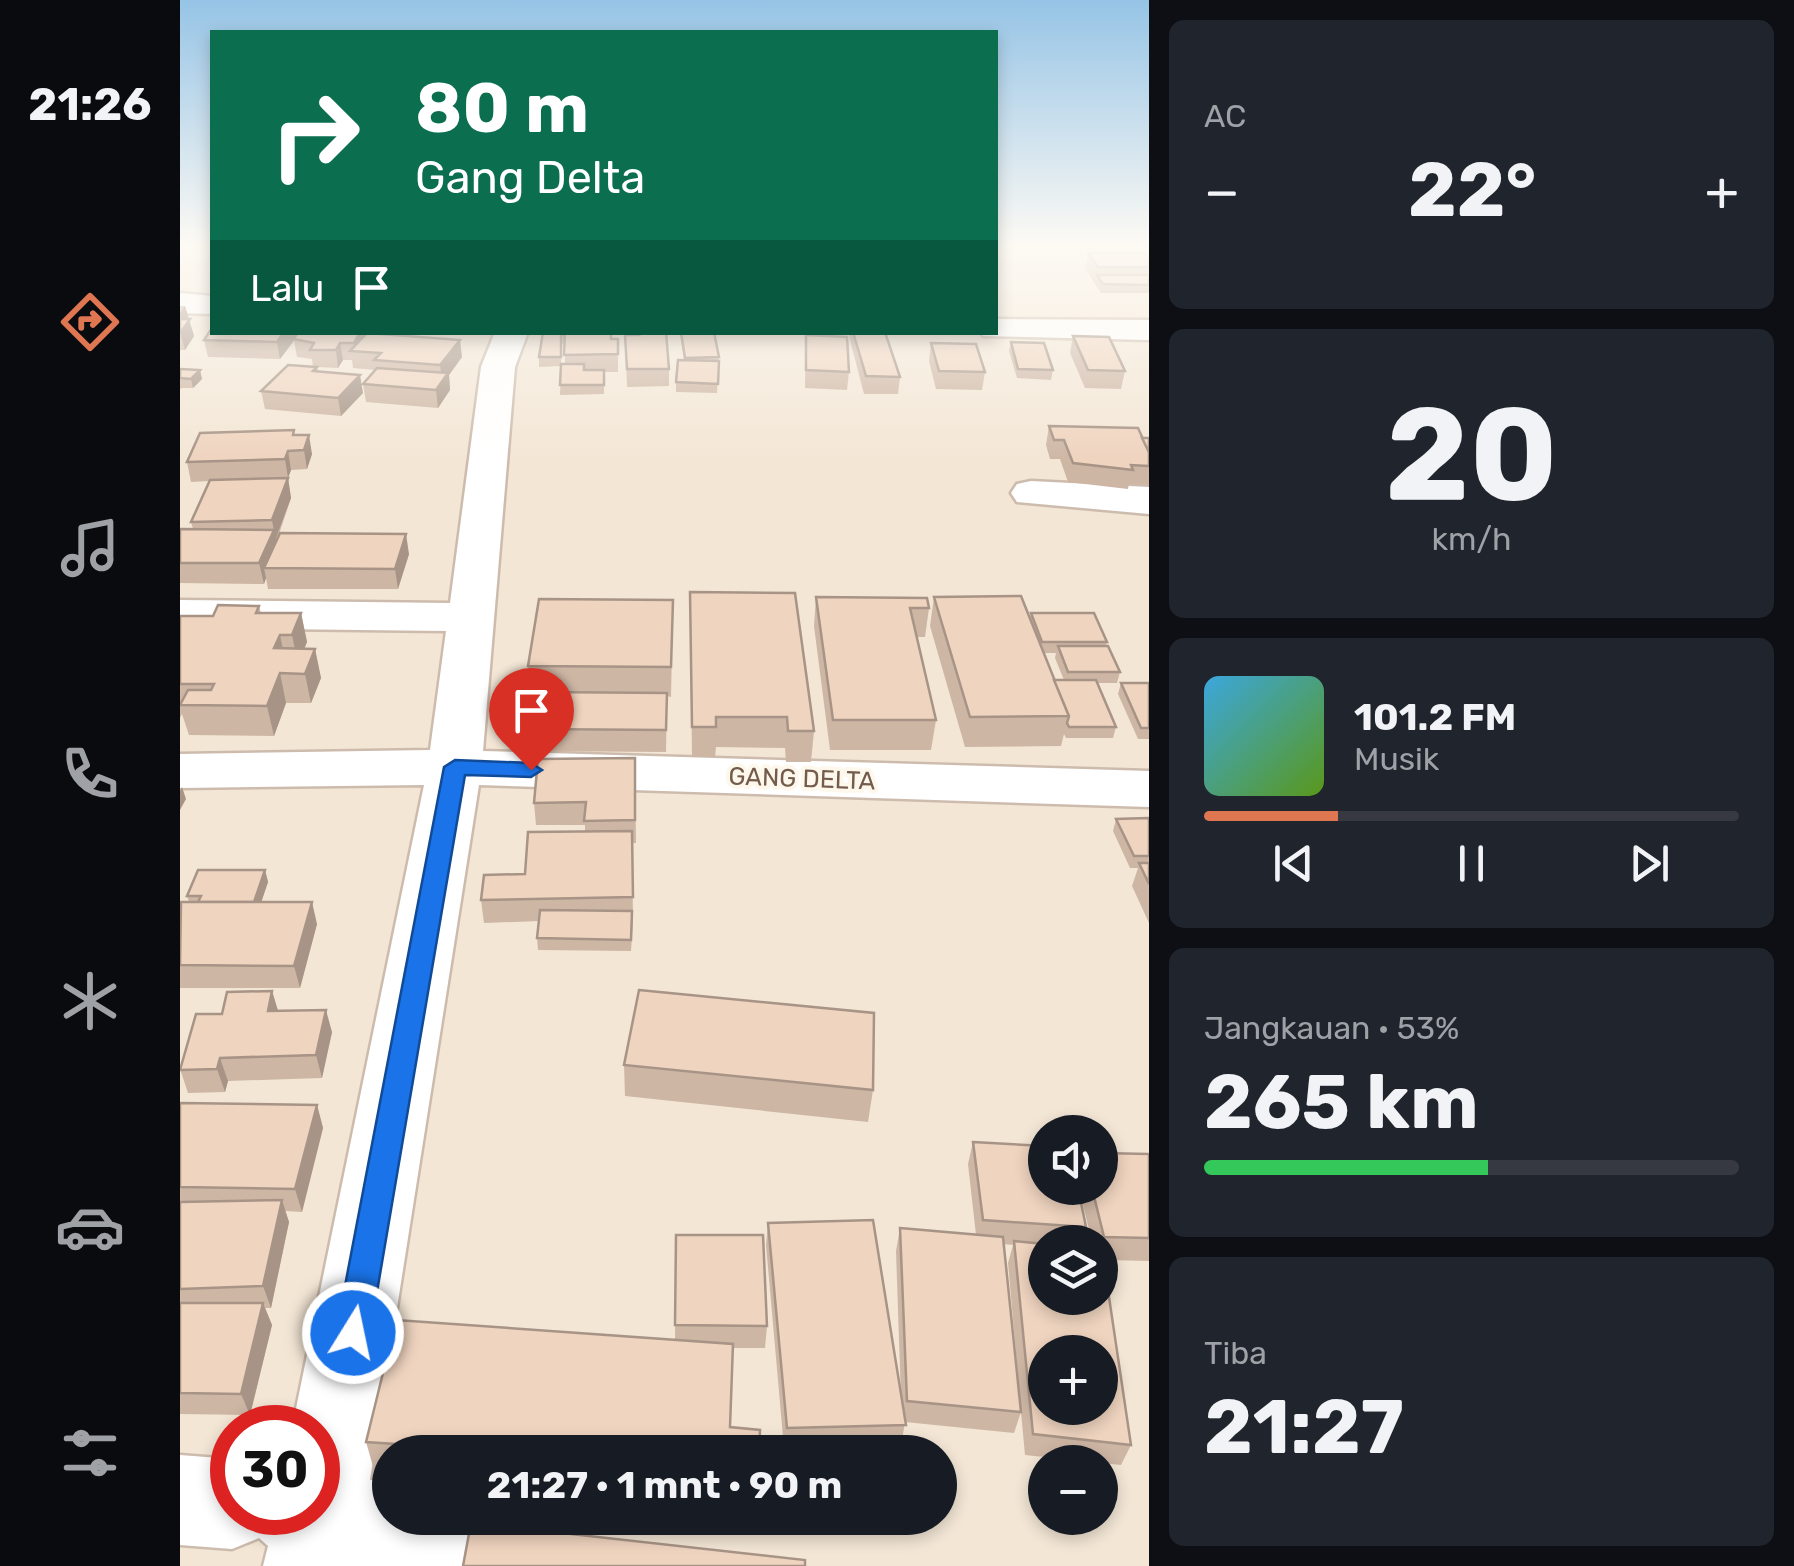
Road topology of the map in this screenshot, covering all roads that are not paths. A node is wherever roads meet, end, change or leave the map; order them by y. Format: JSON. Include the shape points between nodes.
{"nodes":[{"id":1,"x":998,"y":329,"type":"edge"},
{"id":2,"x":1149,"y":330,"type":"edge"},
{"id":3,"x":511,"y":335,"type":"edge"},
{"id":4,"x":1031,"y":493,"type":"dead end"},
{"id":5,"x":1149,"y":502,"type":"edge"},
{"id":6,"x":180,"y":614,"type":"edge"},
{"id":7,"x":470,"y":618,"type":"junction"},
{"id":8,"x":455,"y":767,"type":"junction"},
{"id":9,"x":180,"y":771,"type":"edge"},
{"id":10,"x":1146,"y":793,"type":"edge"},
{"id":11,"x":333,"y":1405,"type":"edge"},
{"id":12,"x":180,"y":1500,"type":"edge"},
{"id":13,"x":210,"y":1502,"type":"edge"},
{"id":14,"x":340,"y":1534,"type":"edge"},
{"id":15,"x":623,"y":1544,"type":"edge"}],
"edges":[{"from":1,"to":2,"type":"street"},
{"from":3,"to":7,"type":"street","via":[[498,367]]},
{"from":4,"to":5,"type":"street"},
{"from":6,"to":7,"type":"street"},
{"from":7,"to":8,"type":"street"},
{"from":8,"to":9,"type":"street","name":"GANG DELTA"},
{"from":8,"to":10,"type":"street","name":"GANG DELTA"},
{"from":8,"to":11,"type":"street"},
{"from":12,"to":13,"type":"street"},
{"from":14,"to":15,"type":"street"}]}
